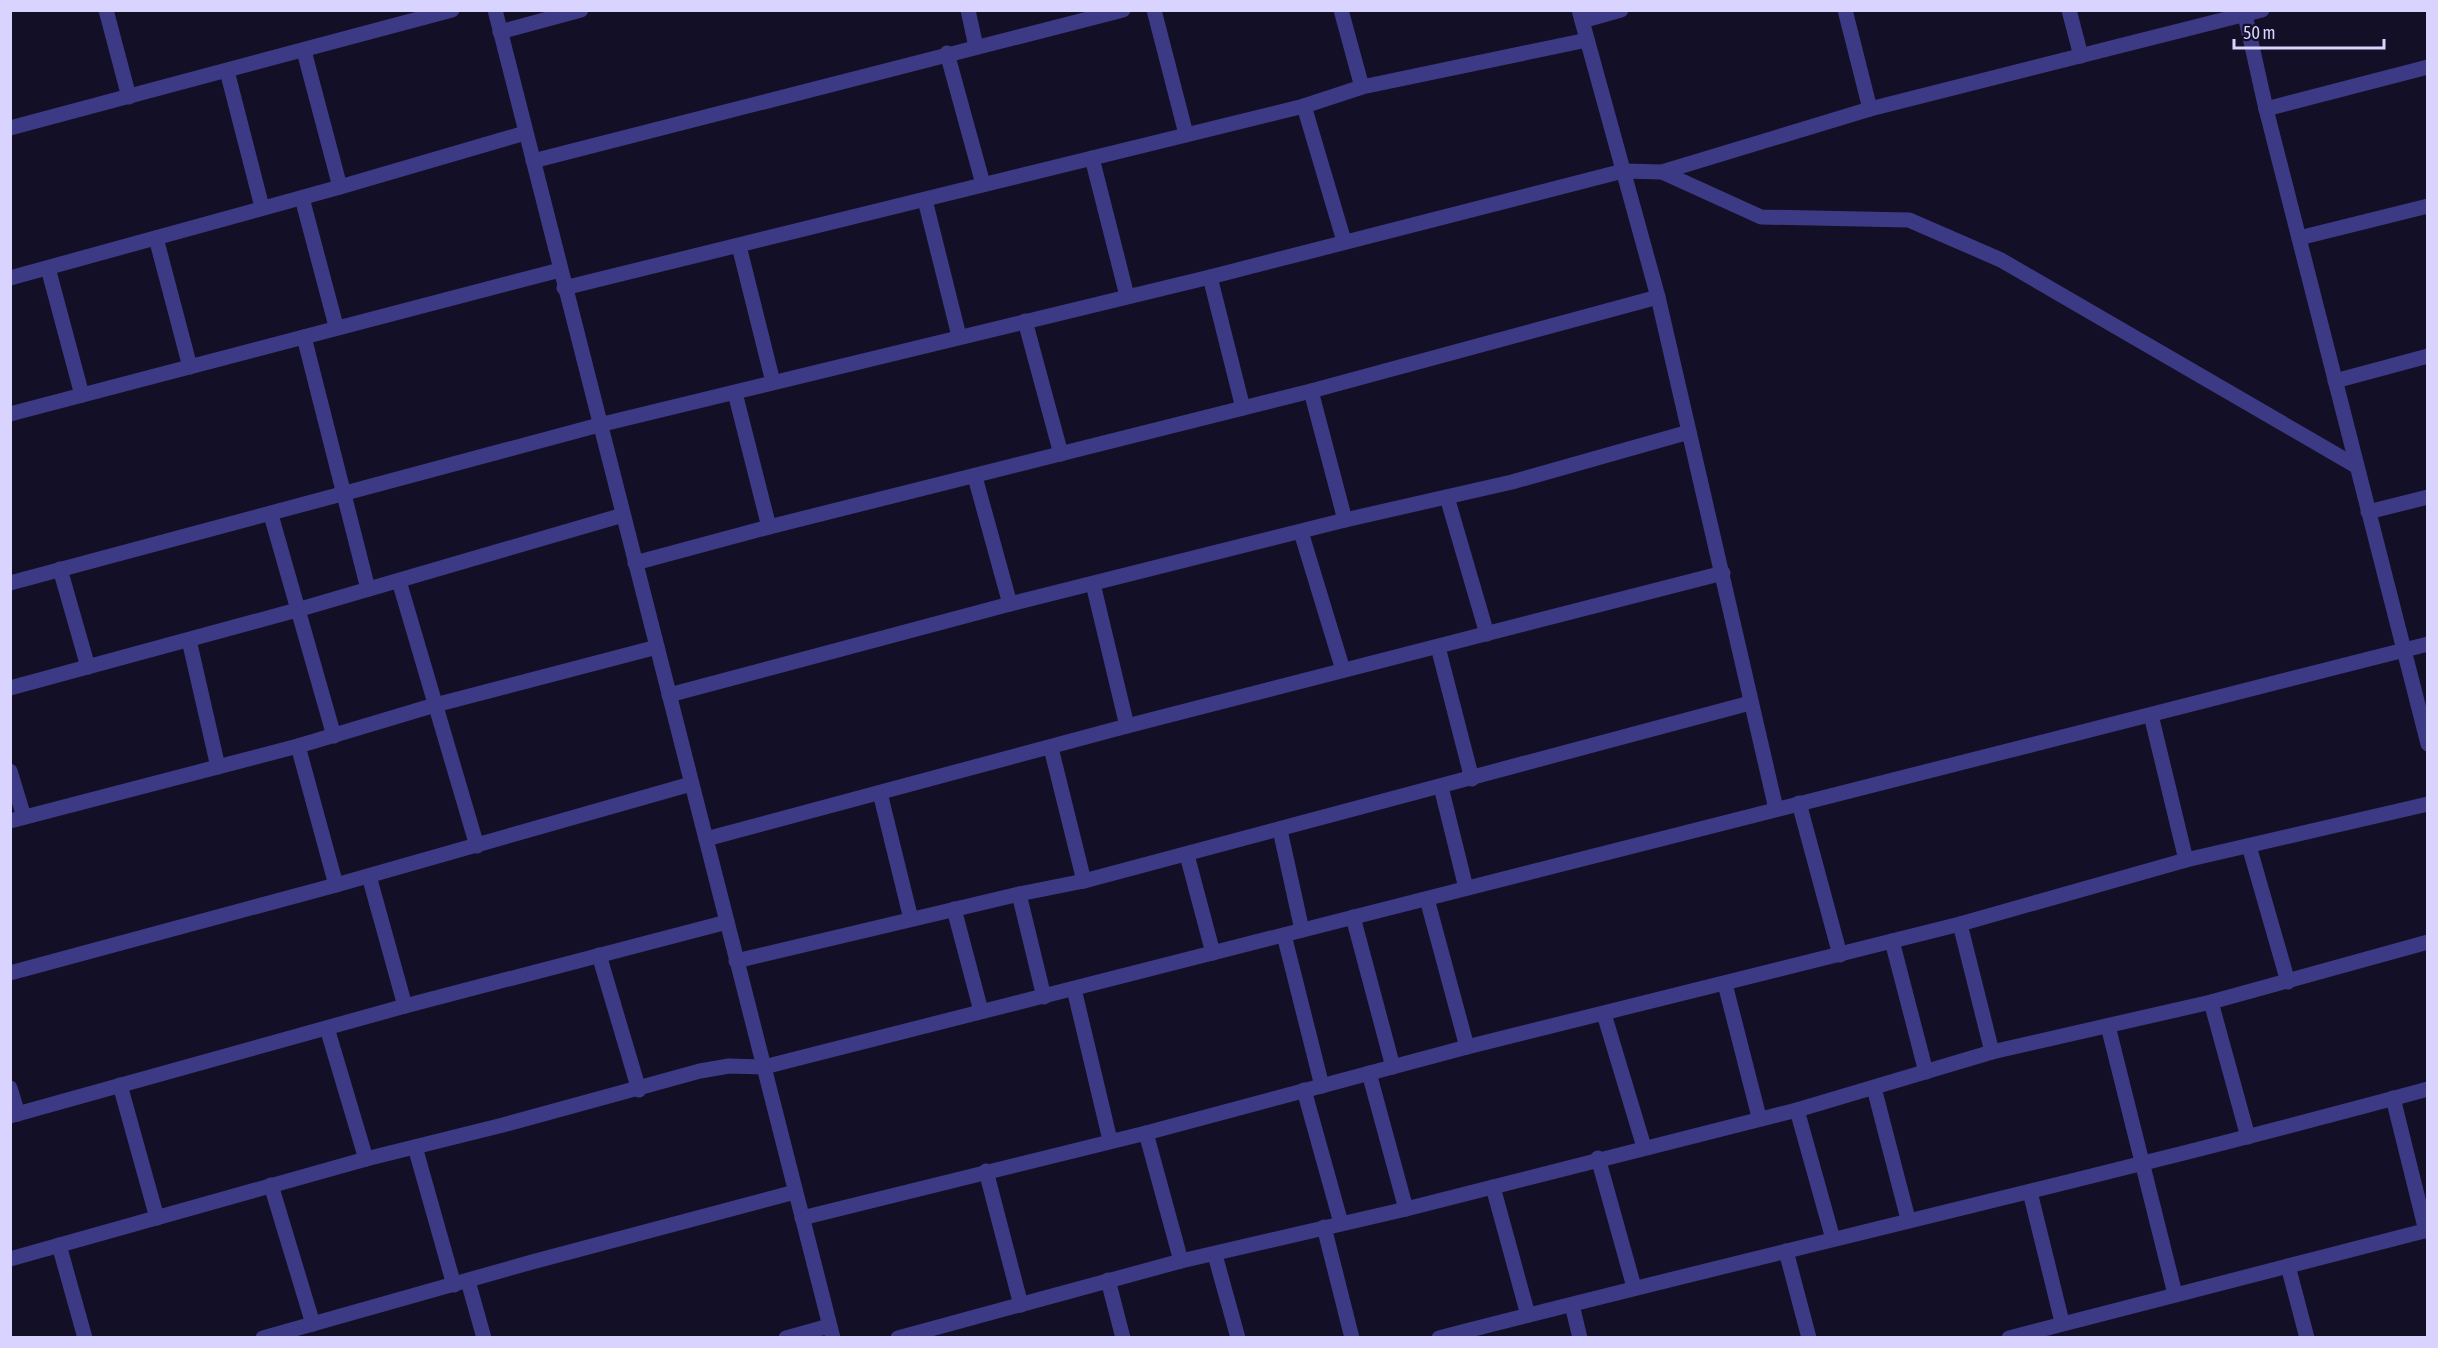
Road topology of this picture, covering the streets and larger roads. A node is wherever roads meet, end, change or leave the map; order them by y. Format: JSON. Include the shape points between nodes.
{"nodes":[{"id":1,"x":106,"y":10,"type":"edge"},
{"id":2,"x":452,"y":10,"type":"edge"},
{"id":3,"x":495,"y":10,"type":"edge"},
{"id":4,"x":582,"y":10,"type":"edge"},
{"id":5,"x":968,"y":10,"type":"edge"},
{"id":6,"x":1124,"y":10,"type":"edge"},
{"id":7,"x":1154,"y":10,"type":"edge"},
{"id":8,"x":1341,"y":10,"type":"edge"},
{"id":9,"x":1621,"y":10,"type":"edge"},
{"id":10,"x":1845,"y":10,"type":"edge"},
{"id":11,"x":2068,"y":10,"type":"edge"},
{"id":12,"x":2262,"y":10,"type":"edge"},
{"id":13,"x":2245,"y":15,"type":"junction"},
{"id":14,"x":1581,"y":16,"type":"edge"},
{"id":15,"x":2218,"y":16,"type":"edge"},
{"id":16,"x":500,"y":32,"type":"junction"},
{"id":17,"x":1587,"y":40,"type":"junction"},
{"id":18,"x":976,"y":46,"type":"junction"},
{"id":19,"x":304,"y":51,"type":"junction"},
{"id":20,"x":947,"y":53,"type":"junction"},
{"id":21,"x":2081,"y":56,"type":"junction"},
{"id":22,"x":2427,"y":67,"type":"edge"},
{"id":23,"x":227,"y":71,"type":"junction"},
{"id":24,"x":1362,"y":87,"type":"junction"},
{"id":25,"x":129,"y":97,"type":"junction"},
{"id":26,"x":1304,"y":106,"type":"junction"},
{"id":27,"x":1870,"y":110,"type":"junction"},
{"id":28,"x":2266,"y":110,"type":"junction"},
{"id":29,"x":10,"y":128,"type":"edge"},
{"id":30,"x":525,"y":133,"type":"junction"},
{"id":31,"x":1186,"y":134,"type":"junction"},
{"id":32,"x":1092,"y":158,"type":"junction"},
{"id":33,"x":533,"y":161,"type":"junction"},
{"id":34,"x":1623,"y":171,"type":"junction"},
{"id":35,"x":1662,"y":172,"type":"junction"},
{"id":36,"x":983,"y":184,"type":"junction"},
{"id":37,"x":340,"y":188,"type":"junction"},
{"id":38,"x":302,"y":198,"type":"junction"},
{"id":39,"x":926,"y":200,"type":"junction"},
{"id":40,"x":2427,"y":206,"type":"edge"},
{"id":41,"x":262,"y":207,"type":"junction"},
{"id":42,"x":156,"y":238,"type":"junction"},
{"id":43,"x":2299,"y":238,"type":"junction"},
{"id":44,"x":1344,"y":241,"type":"junction"},
{"id":45,"x":739,"y":246,"type":"junction"},
{"id":46,"x":48,"y":268,"type":"junction"},
{"id":47,"x":561,"y":270,"type":"junction"},
{"id":48,"x":1209,"y":277,"type":"junction"},
{"id":49,"x":10,"y":278,"type":"edge"},
{"id":50,"x":564,"y":288,"type":"junction"},
{"id":51,"x":1127,"y":296,"type":"junction"},
{"id":52,"x":1658,"y":297,"type":"junction"},
{"id":53,"x":1025,"y":321,"type":"junction"},
{"id":54,"x":336,"y":326,"type":"junction"},
{"id":55,"x":959,"y":336,"type":"junction"},
{"id":56,"x":304,"y":337,"type":"junction"},
{"id":57,"x":2427,"y":356,"type":"edge"},
{"id":58,"x":190,"y":367,"type":"junction"},
{"id":59,"x":2335,"y":381,"type":"junction"},
{"id":60,"x":773,"y":382,"type":"junction"},
{"id":61,"x":1311,"y":391,"type":"junction"},
{"id":62,"x":735,"y":393,"type":"junction"},
{"id":63,"x":82,"y":395,"type":"junction"},
{"id":64,"x":1243,"y":408,"type":"junction"},
{"id":65,"x":10,"y":414,"type":"edge"},
{"id":66,"x":599,"y":425,"type":"junction"},
{"id":67,"x":1689,"y":432,"type":"junction"},
{"id":68,"x":1061,"y":454,"type":"junction"},
{"id":69,"x":2356,"y":466,"type":"junction"},
{"id":70,"x":975,"y":477,"type":"junction"},
{"id":71,"x":344,"y":493,"type":"junction"},
{"id":72,"x":1447,"y":497,"type":"junction"},
{"id":73,"x":2427,"y":497,"type":"edge"},
{"id":74,"x":2368,"y":512,"type":"junction"},
{"id":75,"x":271,"y":515,"type":"junction"},
{"id":76,"x":623,"y":515,"type":"junction"},
{"id":77,"x":1345,"y":520,"type":"junction"},
{"id":78,"x":769,"y":526,"type":"junction"},
{"id":79,"x":1301,"y":531,"type":"junction"},
{"id":80,"x":635,"y":563,"type":"junction"},
{"id":81,"x":60,"y":569,"type":"junction"},
{"id":82,"x":1723,"y":573,"type":"junction"},
{"id":83,"x":399,"y":581,"type":"junction"},
{"id":84,"x":10,"y":583,"type":"edge"},
{"id":85,"x":1093,"y":584,"type":"junction"},
{"id":86,"x":368,"y":589,"type":"junction"},
{"id":87,"x":1010,"y":604,"type":"junction"},
{"id":88,"x":297,"y":610,"type":"junction"},
{"id":89,"x":1487,"y":634,"type":"junction"},
{"id":90,"x":189,"y":640,"type":"junction"},
{"id":91,"x":2427,"y":644,"type":"edge"},
{"id":92,"x":657,"y":647,"type":"junction"},
{"id":93,"x":1438,"y":647,"type":"junction"},
{"id":94,"x":2403,"y":650,"type":"junction"},
{"id":95,"x":88,"y":667,"type":"junction"},
{"id":96,"x":1343,"y":670,"type":"junction"},
{"id":97,"x":10,"y":688,"type":"edge"},
{"id":98,"x":669,"y":695,"type":"junction"},
{"id":99,"x":1750,"y":703,"type":"junction"},
{"id":100,"x":435,"y":705,"type":"junction"},
{"id":101,"x":2151,"y":715,"type":"junction"},
{"id":102,"x":1127,"y":726,"type":"junction"},
{"id":103,"x":334,"y":736,"type":"junction"},
{"id":104,"x":2427,"y":744,"type":"edge"},
{"id":105,"x":298,"y":746,"type":"junction"},
{"id":106,"x":1051,"y":748,"type":"junction"},
{"id":107,"x":218,"y":767,"type":"junction"},
{"id":108,"x":10,"y":771,"type":"edge"},
{"id":109,"x":1472,"y":778,"type":"junction"},
{"id":110,"x":692,"y":784,"type":"junction"},
{"id":111,"x":1441,"y":787,"type":"junction"},
{"id":112,"x":880,"y":793,"type":"junction"},
{"id":113,"x":1799,"y":803,"type":"junction"},
{"id":114,"x":2427,"y":804,"type":"edge"},
{"id":115,"x":1776,"y":809,"type":"junction"},
{"id":116,"x":17,"y":819,"type":"edge"},
{"id":117,"x":1280,"y":830,"type":"junction"},
{"id":118,"x":706,"y":839,"type":"junction"},
{"id":119,"x":477,"y":846,"type":"junction"},
{"id":120,"x":2249,"y":846,"type":"junction"},
{"id":121,"x":1187,"y":855,"type":"junction"},
{"id":122,"x":2186,"y":860,"type":"junction"},
{"id":123,"x":369,"y":876,"type":"junction"},
{"id":124,"x":1084,"y":881,"type":"junction"},
{"id":125,"x":336,"y":885,"type":"junction"},
{"id":126,"x":1466,"y":888,"type":"junction"},
{"id":127,"x":1019,"y":894,"type":"junction"},
{"id":128,"x":1426,"y":899,"type":"junction"},
{"id":129,"x":954,"y":909,"type":"junction"},
{"id":130,"x":1353,"y":917,"type":"junction"},
{"id":131,"x":911,"y":919,"type":"junction"},
{"id":132,"x":727,"y":921,"type":"junction"},
{"id":133,"x":1960,"y":924,"type":"junction"},
{"id":134,"x":1302,"y":930,"type":"junction"},
{"id":135,"x":1284,"y":935,"type":"junction"},
{"id":136,"x":1892,"y":941,"type":"junction"},
{"id":137,"x":2427,"y":942,"type":"edge"},
{"id":138,"x":1213,"y":953,"type":"junction"},
{"id":139,"x":1840,"y":954,"type":"junction"},
{"id":140,"x":599,"y":955,"type":"junction"},
{"id":141,"x":736,"y":961,"type":"junction"},
{"id":142,"x":10,"y":973,"type":"edge"},
{"id":143,"x":2288,"y":982,"type":"junction"},
{"id":144,"x":1725,"y":984,"type":"junction"},
{"id":145,"x":1074,"y":989,"type":"junction"},
{"id":146,"x":1044,"y":997,"type":"junction"},
{"id":147,"x":2211,"y":1002,"type":"junction"},
{"id":148,"x":405,"y":1006,"type":"junction"},
{"id":149,"x":981,"y":1011,"type":"junction"},
{"id":150,"x":1604,"y":1014,"type":"junction"},
{"id":151,"x":2108,"y":1026,"type":"junction"},
{"id":152,"x":327,"y":1028,"type":"junction"},
{"id":153,"x":1467,"y":1047,"type":"junction"},
{"id":154,"x":1992,"y":1053,"type":"junction"},
{"id":155,"x":764,"y":1067,"type":"junction"},
{"id":156,"x":1393,"y":1067,"type":"junction"},
{"id":157,"x":1926,"y":1072,"type":"junction"},
{"id":158,"x":1369,"y":1073,"type":"junction"},
{"id":159,"x":120,"y":1085,"type":"junction"},
{"id":160,"x":1322,"y":1086,"type":"junction"},
{"id":161,"x":10,"y":1088,"type":"edge"},
{"id":162,"x":1874,"y":1088,"type":"junction"},
{"id":163,"x":639,"y":1089,"type":"junction"},
{"id":164,"x":2427,"y":1089,"type":"edge"},
{"id":165,"x":1304,"y":1090,"type":"junction"},
{"id":166,"x":2393,"y":1098,"type":"junction"},
{"id":167,"x":1797,"y":1110,"type":"junction"},
{"id":168,"x":14,"y":1115,"type":"edge"},
{"id":169,"x":1759,"y":1117,"type":"junction"},
{"id":170,"x":1146,"y":1133,"type":"junction"},
{"id":171,"x":2248,"y":1137,"type":"junction"},
{"id":172,"x":1110,"y":1140,"type":"junction"},
{"id":173,"x":416,"y":1147,"type":"junction"},
{"id":174,"x":1644,"y":1147,"type":"junction"},
{"id":175,"x":1598,"y":1158,"type":"junction"},
{"id":176,"x":366,"y":1159,"type":"junction"},
{"id":177,"x":2143,"y":1164,"type":"junction"},
{"id":178,"x":986,"y":1171,"type":"junction"},
{"id":179,"x":271,"y":1185,"type":"junction"},
{"id":180,"x":1493,"y":1187,"type":"junction"},
{"id":181,"x":795,"y":1192,"type":"junction"},
{"id":182,"x":2030,"y":1192,"type":"junction"},
{"id":183,"x":1406,"y":1209,"type":"junction"},
{"id":184,"x":157,"y":1218,"type":"junction"},
{"id":185,"x":802,"y":1218,"type":"junction"},
{"id":186,"x":1908,"y":1219,"type":"junction"},
{"id":187,"x":1341,"y":1223,"type":"junction"},
{"id":188,"x":1324,"y":1227,"type":"junction"},
{"id":189,"x":2427,"y":1230,"type":"edge"},
{"id":190,"x":1833,"y":1239,"type":"junction"},
{"id":191,"x":59,"y":1245,"type":"junction"},
{"id":192,"x":1786,"y":1251,"type":"junction"},
{"id":193,"x":1215,"y":1255,"type":"junction"},
{"id":194,"x":10,"y":1259,"type":"edge"},
{"id":195,"x":1181,"y":1261,"type":"junction"},
{"id":196,"x":2288,"y":1266,"type":"junction"},
{"id":197,"x":1108,"y":1280,"type":"junction"},
{"id":198,"x":461,"y":1283,"type":"junction"},
{"id":199,"x":1634,"y":1287,"type":"junction"},
{"id":200,"x":2175,"y":1294,"type":"junction"},
{"id":201,"x":1021,"y":1305,"type":"junction"},
{"id":202,"x":1572,"y":1305,"type":"junction"},
{"id":203,"x":1528,"y":1315,"type":"junction"},
{"id":204,"x":2062,"y":1322,"type":"junction"},
{"id":205,"x":313,"y":1324,"type":"junction"},
{"id":206,"x":831,"y":1332,"type":"edge"},
{"id":207,"x":85,"y":1338,"type":"edge"},
{"id":208,"x":263,"y":1338,"type":"edge"},
{"id":209,"x":484,"y":1338,"type":"edge"},
{"id":210,"x":786,"y":1338,"type":"edge"},
{"id":211,"x":898,"y":1338,"type":"edge"},
{"id":212,"x":1123,"y":1338,"type":"edge"},
{"id":213,"x":1238,"y":1338,"type":"edge"},
{"id":214,"x":1352,"y":1338,"type":"edge"},
{"id":215,"x":1439,"y":1338,"type":"edge"},
{"id":216,"x":1580,"y":1338,"type":"edge"},
{"id":217,"x":1809,"y":1338,"type":"edge"},
{"id":218,"x":2009,"y":1338,"type":"edge"},
{"id":219,"x":2307,"y":1338,"type":"edge"}],
"edges":[{"from":1,"to":25,"type":"street"},
{"from":2,"to":19,"type":"street"},
{"from":3,"to":16,"type":"street"},
{"from":4,"to":16,"type":"street"},
{"from":5,"to":18,"type":"street"},
{"from":6,"to":18,"type":"street"},
{"from":7,"to":31,"type":"street"},
{"from":8,"to":24,"type":"street"},
{"from":9,"to":14,"type":"street"},
{"from":10,"to":27,"type":"street"},
{"from":11,"to":21,"type":"street"},
{"from":12,"to":13,"type":"street"},
{"from":13,"to":15,"type":"street"},
{"from":13,"to":28,"type":"street"},
{"from":14,"to":17,"type":"street"},
{"from":15,"to":21,"type":"street"},
{"from":16,"to":30,"type":"street"},
{"from":17,"to":24,"type":"street"},
{"from":17,"to":34,"type":"street"},
{"from":18,"to":20,"type":"street"},
{"from":19,"to":23,"type":"street"},
{"from":19,"to":37,"type":"street"},
{"from":20,"to":33,"type":"street"},
{"from":20,"to":36,"type":"street"},
{"from":21,"to":27,"type":"street"},
{"from":22,"to":28,"type":"street"},
{"from":23,"to":25,"type":"street"},
{"from":23,"to":41,"type":"street"},
{"from":24,"to":26,"type":"street"},
{"from":25,"to":29,"type":"street"},
{"from":26,"to":31,"type":"street"},
{"from":26,"to":44,"type":"street"},
{"from":27,"to":35,"type":"street"},
{"from":28,"to":43,"type":"street"},
{"from":30,"to":33,"type":"street"},
{"from":30,"to":37,"type":"street"},
{"from":31,"to":32,"type":"street"},
{"from":32,"to":36,"type":"street"},
{"from":32,"to":51,"type":"street"},
{"from":33,"to":47,"type":"street"},
{"from":34,"to":35,"type":"street"},
{"from":34,"to":44,"type":"street"},
{"from":34,"to":52,"type":"street"},
{"from":35,"to":69,"type":"street","via":[[1761,217],[1909,220],[2001,260]]},
{"from":36,"to":39,"type":"street"},
{"from":37,"to":38,"type":"street"},
{"from":38,"to":41,"type":"street"},
{"from":38,"to":54,"type":"street"},
{"from":39,"to":45,"type":"street"},
{"from":39,"to":55,"type":"street"},
{"from":40,"to":43,"type":"street"},
{"from":41,"to":42,"type":"street"},
{"from":42,"to":46,"type":"street"},
{"from":42,"to":58,"type":"street"},
{"from":43,"to":59,"type":"street"},
{"from":44,"to":48,"type":"street"},
{"from":45,"to":50,"type":"street"},
{"from":45,"to":60,"type":"street"},
{"from":46,"to":49,"type":"street"},
{"from":46,"to":63,"type":"street"},
{"from":47,"to":50,"type":"street"},
{"from":47,"to":54,"type":"street"},
{"from":48,"to":51,"type":"street"},
{"from":48,"to":64,"type":"street"},
{"from":50,"to":66,"type":"street"},
{"from":51,"to":53,"type":"street"},
{"from":52,"to":61,"type":"street"},
{"from":52,"to":67,"type":"street"},
{"from":53,"to":55,"type":"street"},
{"from":53,"to":68,"type":"street"},
{"from":54,"to":56,"type":"street"},
{"from":55,"to":60,"type":"street"},
{"from":56,"to":58,"type":"street"},
{"from":56,"to":71,"type":"street"},
{"from":57,"to":59,"type":"street"},
{"from":58,"to":63,"type":"street"},
{"from":59,"to":69,"type":"street"},
{"from":60,"to":62,"type":"street"},
{"from":61,"to":64,"type":"street"},
{"from":61,"to":77,"type":"street"},
{"from":62,"to":66,"type":"street"},
{"from":62,"to":78,"type":"street"},
{"from":63,"to":65,"type":"street"},
{"from":64,"to":68,"type":"street"},
{"from":66,"to":71,"type":"street"},
{"from":66,"to":76,"type":"street"},
{"from":67,"to":72,"type":"street"},
{"from":67,"to":82,"type":"street"},
{"from":68,"to":70,"type":"street"},
{"from":69,"to":74,"type":"street"},
{"from":70,"to":78,"type":"street"},
{"from":70,"to":87,"type":"street"},
{"from":71,"to":75,"type":"street"},
{"from":71,"to":86,"type":"street"},
{"from":72,"to":77,"type":"street"},
{"from":72,"to":89,"type":"street"},
{"from":73,"to":74,"type":"street"},
{"from":74,"to":94,"type":"street"},
{"from":75,"to":81,"type":"street"},
{"from":75,"to":88,"type":"street"},
{"from":76,"to":80,"type":"street"},
{"from":76,"to":83,"type":"street"},
{"from":77,"to":79,"type":"street"},
{"from":78,"to":80,"type":"street"},
{"from":79,"to":85,"type":"street"},
{"from":79,"to":96,"type":"street"},
{"from":80,"to":92,"type":"street"},
{"from":81,"to":84,"type":"street"},
{"from":81,"to":95,"type":"street"},
{"from":82,"to":89,"type":"street"},
{"from":82,"to":99,"type":"street"},
{"from":83,"to":86,"type":"street"},
{"from":83,"to":100,"type":"street"},
{"from":85,"to":87,"type":"street"},
{"from":85,"to":102,"type":"street"},
{"from":86,"to":88,"type":"street"},
{"from":87,"to":98,"type":"street"},
{"from":88,"to":90,"type":"street"},
{"from":88,"to":103,"type":"street"},
{"from":89,"to":93,"type":"street"},
{"from":90,"to":95,"type":"street"},
{"from":90,"to":107,"type":"street"},
{"from":91,"to":94,"type":"street"},
{"from":92,"to":98,"type":"street"},
{"from":92,"to":100,"type":"street"},
{"from":93,"to":96,"type":"street"},
{"from":93,"to":109,"type":"street"},
{"from":94,"to":101,"type":"street"},
{"from":94,"to":104,"type":"street"},
{"from":95,"to":97,"type":"street"},
{"from":96,"to":102,"type":"street"},
{"from":98,"to":110,"type":"street"},
{"from":99,"to":109,"type":"street"},
{"from":99,"to":115,"type":"street"},
{"from":100,"to":103,"type":"street"},
{"from":100,"to":119,"type":"street"},
{"from":101,"to":113,"type":"street"},
{"from":101,"to":122,"type":"street"},
{"from":102,"to":106,"type":"street"},
{"from":103,"to":105,"type":"street"},
{"from":105,"to":107,"type":"street"},
{"from":105,"to":125,"type":"street"},
{"from":106,"to":112,"type":"street"},
{"from":106,"to":124,"type":"street"},
{"from":107,"to":116,"type":"street"},
{"from":108,"to":116,"type":"street"},
{"from":109,"to":111,"type":"street"},
{"from":110,"to":118,"type":"street"},
{"from":110,"to":119,"type":"street"},
{"from":111,"to":117,"type":"street"},
{"from":111,"to":126,"type":"street"},
{"from":112,"to":118,"type":"street"},
{"from":112,"to":131,"type":"street"},
{"from":113,"to":115,"type":"street"},
{"from":113,"to":139,"type":"street"},
{"from":114,"to":120,"type":"street"},
{"from":115,"to":126,"type":"street"},
{"from":117,"to":121,"type":"street"},
{"from":117,"to":134,"type":"street"},
{"from":118,"to":132,"type":"street"},
{"from":119,"to":123,"type":"street"},
{"from":120,"to":122,"type":"street"},
{"from":120,"to":143,"type":"street"},
{"from":121,"to":124,"type":"street"},
{"from":121,"to":138,"type":"street"},
{"from":122,"to":133,"type":"street"},
{"from":123,"to":125,"type":"street"},
{"from":123,"to":148,"type":"street"},
{"from":124,"to":127,"type":"street"},
{"from":125,"to":142,"type":"street"},
{"from":126,"to":128,"type":"street"},
{"from":127,"to":129,"type":"street"},
{"from":127,"to":146,"type":"street"},
{"from":128,"to":130,"type":"street"},
{"from":128,"to":153,"type":"street"},
{"from":129,"to":131,"type":"street"},
{"from":129,"to":149,"type":"street"},
{"from":130,"to":134,"type":"street"},
{"from":130,"to":156,"type":"street"},
{"from":131,"to":141,"type":"street"},
{"from":132,"to":140,"type":"street"},
{"from":132,"to":141,"type":"street"},
{"from":133,"to":136,"type":"street"},
{"from":133,"to":154,"type":"street"},
{"from":134,"to":135,"type":"street"},
{"from":135,"to":138,"type":"street"},
{"from":135,"to":160,"type":"street"},
{"from":136,"to":139,"type":"street"},
{"from":136,"to":157,"type":"street"},
{"from":137,"to":143,"type":"street"},
{"from":138,"to":145,"type":"street"},
{"from":139,"to":144,"type":"street"},
{"from":140,"to":148,"type":"street"},
{"from":140,"to":163,"type":"street"},
{"from":141,"to":155,"type":"street"},
{"from":143,"to":147,"type":"street"},
{"from":144,"to":150,"type":"street"},
{"from":144,"to":169,"type":"street"},
{"from":145,"to":146,"type":"street"},
{"from":145,"to":172,"type":"street"},
{"from":146,"to":149,"type":"street"},
{"from":147,"to":151,"type":"street"},
{"from":147,"to":171,"type":"street"},
{"from":148,"to":152,"type":"street"},
{"from":149,"to":155,"type":"street"},
{"from":150,"to":153,"type":"street"},
{"from":150,"to":174,"type":"street"},
{"from":151,"to":154,"type":"street"},
{"from":151,"to":177,"type":"street"},
{"from":152,"to":159,"type":"street"},
{"from":152,"to":176,"type":"street"},
{"from":153,"to":156,"type":"street"},
{"from":154,"to":157,"type":"street"},
{"from":155,"to":163,"type":"street","via":[[729,1066],[700,1071]]},
{"from":155,"to":181,"type":"street"},
{"from":156,"to":158,"type":"street"},
{"from":157,"to":162,"type":"street"},
{"from":158,"to":160,"type":"street"},
{"from":158,"to":183,"type":"street"},
{"from":159,"to":168,"type":"street"},
{"from":159,"to":184,"type":"street"},
{"from":160,"to":165,"type":"street"},
{"from":161,"to":168,"type":"street"},
{"from":162,"to":167,"type":"street"},
{"from":162,"to":186,"type":"street"},
{"from":163,"to":173,"type":"street"},
{"from":164,"to":166,"type":"street"},
{"from":165,"to":170,"type":"street"},
{"from":165,"to":187,"type":"street"},
{"from":166,"to":171,"type":"street"},
{"from":166,"to":189,"type":"street"},
{"from":167,"to":169,"type":"street"},
{"from":167,"to":190,"type":"street"},
{"from":169,"to":174,"type":"street"},
{"from":170,"to":172,"type":"street"},
{"from":170,"to":195,"type":"street"},
{"from":171,"to":177,"type":"street"},
{"from":172,"to":178,"type":"street"},
{"from":173,"to":176,"type":"street"},
{"from":173,"to":198,"type":"street"},
{"from":174,"to":175,"type":"street"},
{"from":175,"to":180,"type":"street"},
{"from":175,"to":199,"type":"street"},
{"from":176,"to":179,"type":"street"},
{"from":177,"to":182,"type":"street"},
{"from":177,"to":200,"type":"street"},
{"from":178,"to":185,"type":"street"},
{"from":178,"to":201,"type":"street"},
{"from":179,"to":184,"type":"street"},
{"from":179,"to":205,"type":"street"},
{"from":180,"to":183,"type":"street"},
{"from":180,"to":203,"type":"street"},
{"from":181,"to":185,"type":"street"},
{"from":181,"to":198,"type":"street"},
{"from":182,"to":186,"type":"street"},
{"from":182,"to":204,"type":"street"},
{"from":183,"to":187,"type":"street"},
{"from":184,"to":191,"type":"street"},
{"from":185,"to":206,"type":"street"},
{"from":186,"to":190,"type":"street"},
{"from":187,"to":188,"type":"street"},
{"from":188,"to":193,"type":"street"},
{"from":188,"to":214,"type":"street"},
{"from":189,"to":196,"type":"street"},
{"from":190,"to":192,"type":"street"},
{"from":191,"to":194,"type":"street"},
{"from":191,"to":207,"type":"street"},
{"from":192,"to":199,"type":"street"},
{"from":192,"to":217,"type":"street"},
{"from":193,"to":195,"type":"street"},
{"from":193,"to":213,"type":"street"},
{"from":195,"to":197,"type":"street"},
{"from":196,"to":200,"type":"street"},
{"from":196,"to":219,"type":"street"},
{"from":197,"to":201,"type":"street"},
{"from":197,"to":212,"type":"street"},
{"from":198,"to":205,"type":"street"},
{"from":198,"to":209,"type":"street"},
{"from":199,"to":202,"type":"street"},
{"from":200,"to":204,"type":"street"},
{"from":201,"to":211,"type":"street"},
{"from":202,"to":203,"type":"street"},
{"from":202,"to":216,"type":"street"},
{"from":203,"to":215,"type":"street"},
{"from":204,"to":218,"type":"street"},
{"from":205,"to":208,"type":"street"},
{"from":206,"to":210,"type":"street"}]}
